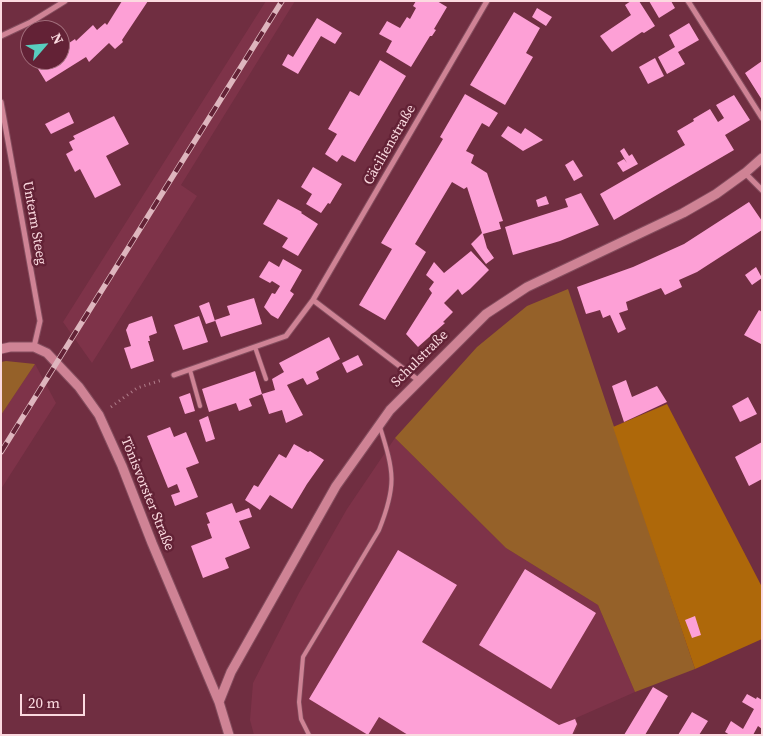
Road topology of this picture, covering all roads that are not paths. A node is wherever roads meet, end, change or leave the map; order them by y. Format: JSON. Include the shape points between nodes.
{"nodes":[{"id":1,"x":65,"y":1,"type":"edge"},
{"id":2,"x":487,"y":1,"type":"edge"},
{"id":3,"x":688,"y":1,"type":"edge"},
{"id":4,"x":1,"y":36,"type":"edge"},
{"id":5,"x":1,"y":102,"type":"edge"},
{"id":6,"x":762,"y":118,"type":"edge"},
{"id":7,"x":762,"y":158,"type":"edge"},
{"id":8,"x":745,"y":173,"type":"junction"},
{"id":9,"x":762,"y":190,"type":"edge"},
{"id":10,"x":313,"y":300,"type":"junction"},
{"id":11,"x":34,"y":347,"type":"junction"},
{"id":12,"x":255,"y":347,"type":"junction"},
{"id":13,"x":1,"y":349,"type":"edge"},
{"id":14,"x":190,"y":370,"type":"junction"},
{"id":15,"x":174,"y":375,"type":"road end"},
{"id":16,"x":266,"y":379,"type":"dead end"},
{"id":17,"x":418,"y":380,"type":"junction"},
{"id":18,"x":200,"y":406,"type":"dead end"},
{"id":19,"x":380,"y":424,"type":"junction"},
{"id":20,"x":219,"y":702,"type":"junction"},
{"id":21,"x":230,"y":735,"type":"edge"},
{"id":22,"x":309,"y":735,"type":"edge"}],
"edges":[{"from":1,"to":4,"type":"street"},
{"from":2,"to":10,"type":"street","name":"Cäcilienstraße"},
{"from":3,"to":6,"type":"street"},
{"from":5,"to":11,"type":"street","name":"Unterm Steeg","via":[[40,321]]},
{"from":7,"to":8,"type":"street","name":"Schulstraße"},
{"from":8,"to":9,"type":"street"},
{"from":8,"to":17,"type":"street","name":"Schulstraße","via":[[683,213],[527,287],[486,314]]},
{"from":10,"to":12,"type":"street","name":"Cäcilienstraße","via":[[286,336]]},
{"from":10,"to":17,"type":"street"},
{"from":11,"to":13,"type":"street"},
{"from":11,"to":20,"type":"street","name":"Tönisvorster Straße","via":[[47,352],[57,362],[99,415]]},
{"from":12,"to":14,"type":"street","name":"Cäcilienstraße"},
{"from":12,"to":16,"type":"lane"},
{"from":14,"to":15,"type":"street","name":"Cäcilienstraße"},
{"from":14,"to":18,"type":"lane"},
{"from":17,"to":19,"type":"street","name":"Schulstraße"},
{"from":19,"to":20,"type":"street","name":"Schulstraße","via":[[336,486],[231,672]]},
{"from":19,"to":22,"type":"lane","via":[[393,483],[388,507],[379,530],[303,658],[299,702],[301,719]]},
{"from":20,"to":21,"type":"street","name":"Tönisvorster Straße"}]}
